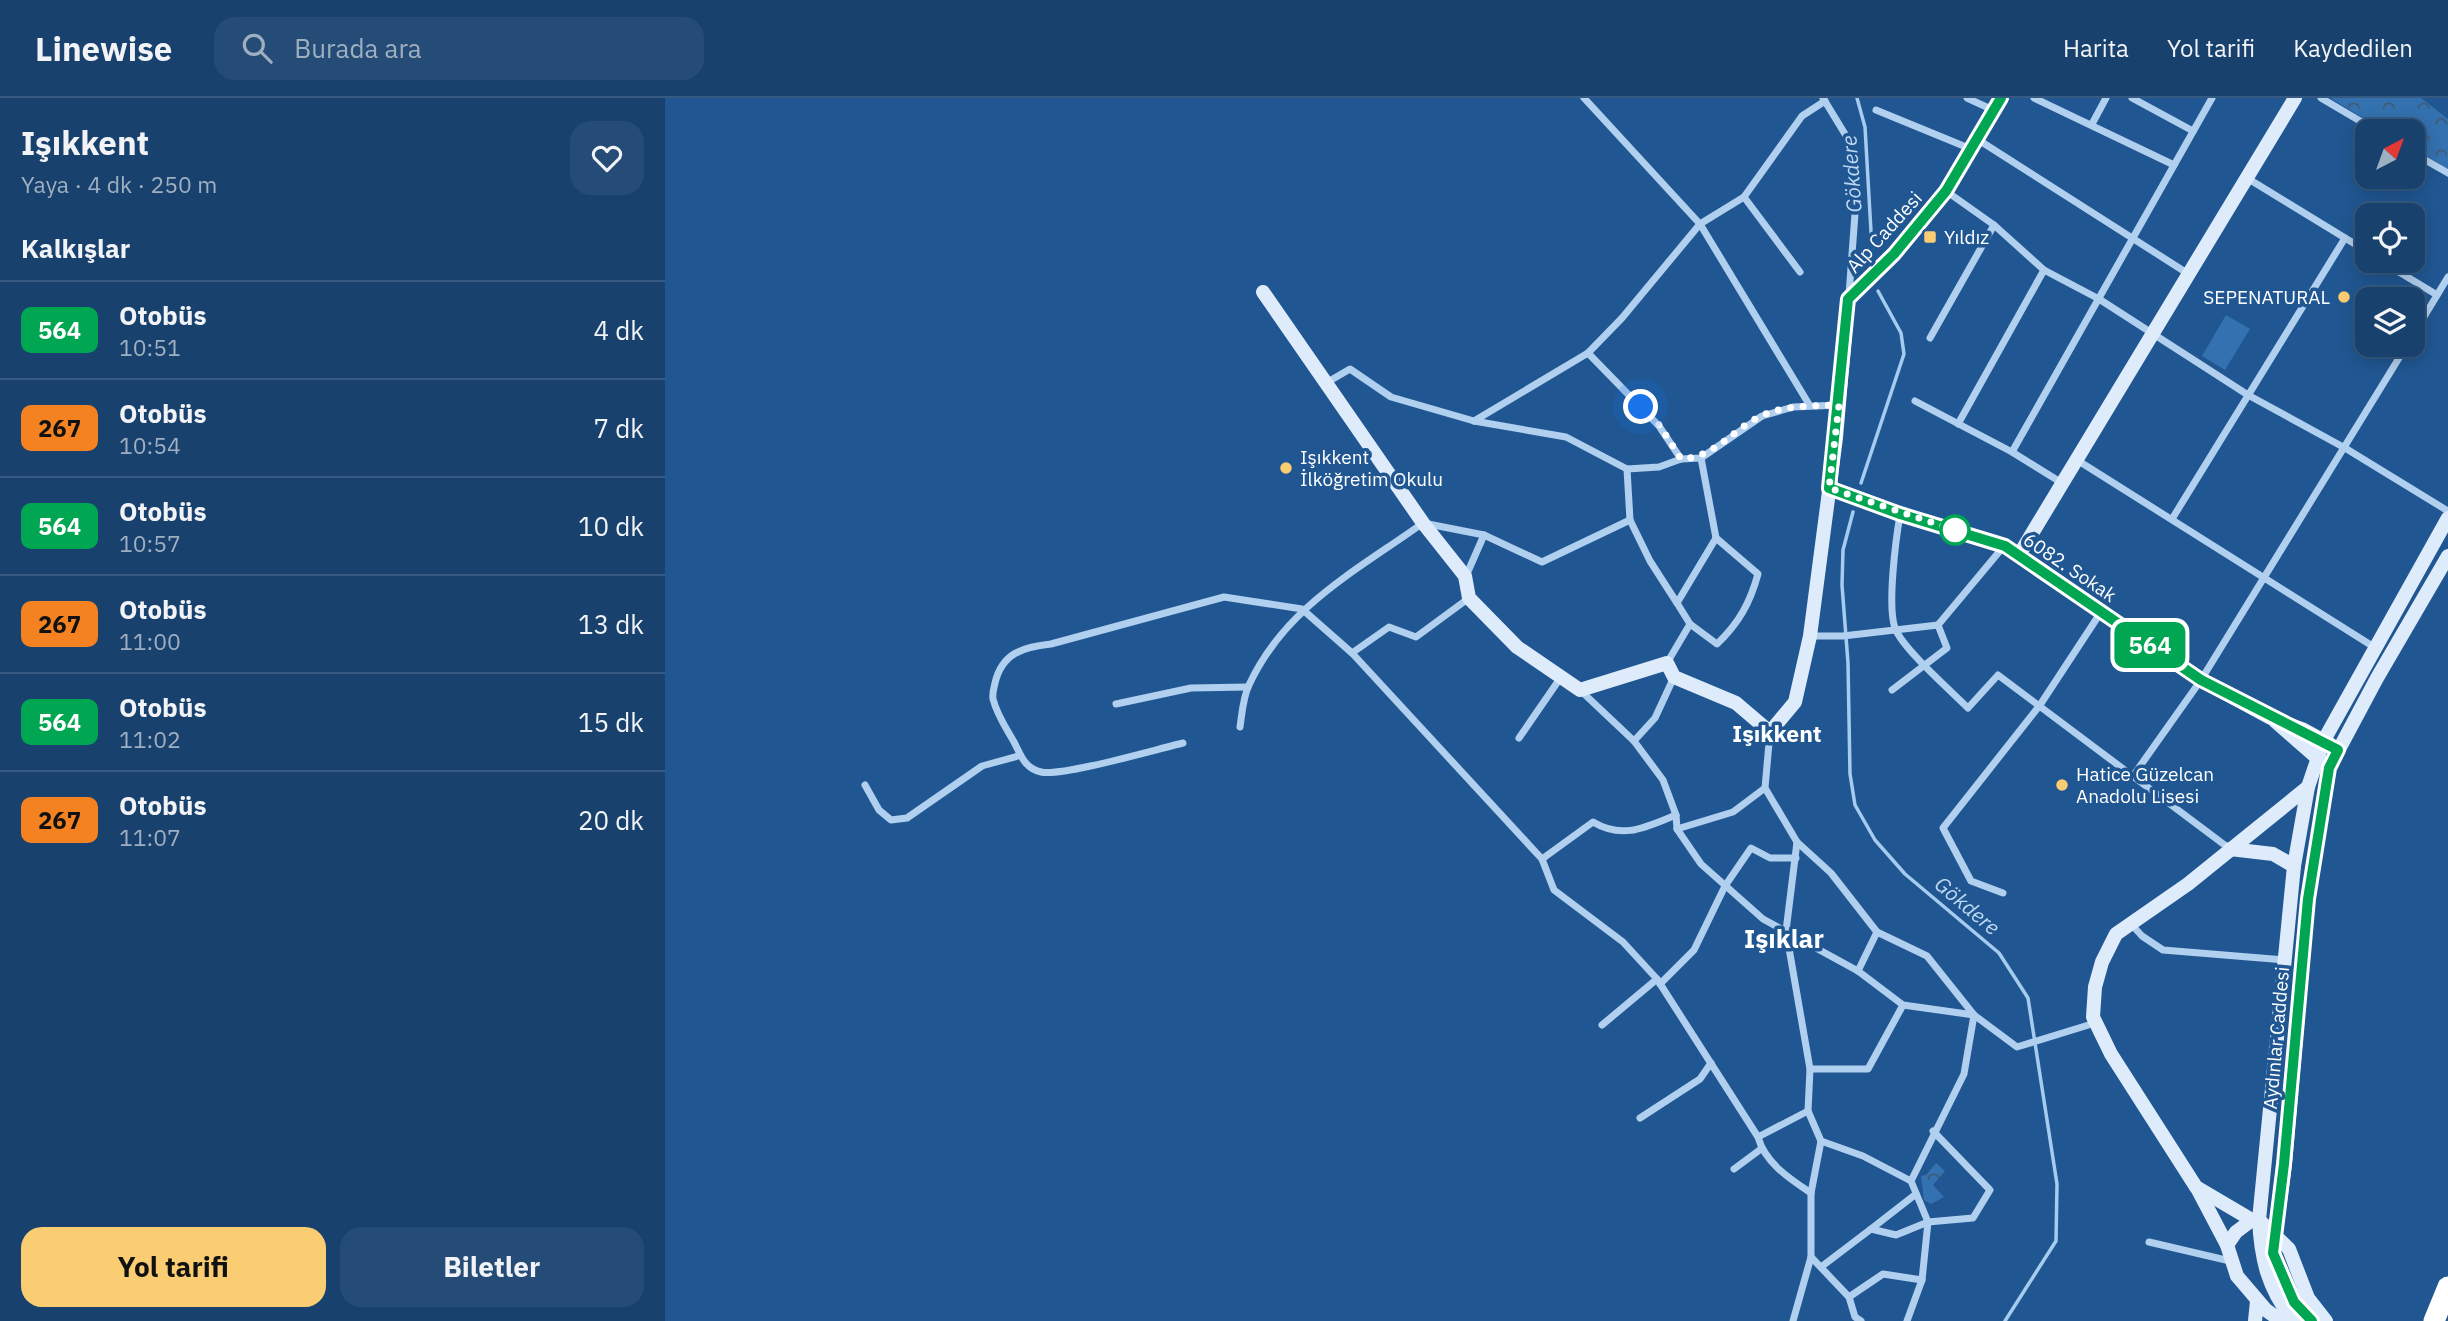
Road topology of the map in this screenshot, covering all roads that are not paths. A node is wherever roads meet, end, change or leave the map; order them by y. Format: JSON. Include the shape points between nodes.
{"nodes":[{"id":1,"x":1584,"y":98,"type":"edge"},
{"id":2,"x":1967,"y":98,"type":"edge"},
{"id":3,"x":2034,"y":98,"type":"edge"},
{"id":4,"x":2106,"y":98,"type":"edge"},
{"id":5,"x":2132,"y":98,"type":"edge"},
{"id":6,"x":2212,"y":98,"type":"edge"},
{"id":7,"x":2295,"y":98,"type":"edge"},
{"id":8,"x":2321,"y":98,"type":"edge"},
{"id":9,"x":1824,"y":99,"type":"edge"},
{"id":10,"x":1997,"y":104,"type":"edge"},
{"id":11,"x":1876,"y":110,"type":"dead end"},
{"id":12,"x":2357,"y":119,"type":"edge"},
{"id":13,"x":2092,"y":124,"type":"junction"},
{"id":14,"x":2193,"y":131,"type":"junction"},
{"id":15,"x":1974,"y":144,"type":"junction"},
{"id":16,"x":2425,"y":160,"type":"edge"},
{"id":17,"x":2174,"y":165,"type":"junction"},
{"id":18,"x":2448,"y":173,"type":"edge"},
{"id":19,"x":2247,"y":178,"type":"junction"},
{"id":20,"x":1946,"y":191,"type":"junction"},
{"id":21,"x":1744,"y":197,"type":"junction"},
{"id":22,"x":1700,"y":224,"type":"junction"},
{"id":23,"x":1994,"y":225,"type":"junction"},
{"id":24,"x":2345,"y":238,"type":"junction"},
{"id":25,"x":2133,"y":241,"type":"junction"},
{"id":26,"x":2355,"y":244,"type":"edge"},
{"id":27,"x":2044,"y":270,"type":"junction"},
{"id":28,"x":1800,"y":272,"type":"dead end"},
{"id":29,"x":2401,"y":273,"type":"edge"},
{"id":30,"x":2187,"y":274,"type":"junction"},
{"id":31,"x":2448,"y":277,"type":"edge"},
{"id":32,"x":1263,"y":292,"type":"dead end"},
{"id":33,"x":2437,"y":295,"type":"junction"},
{"id":34,"x":1848,"y":299,"type":"junction"},
{"id":35,"x":2099,"y":299,"type":"junction"},
{"id":36,"x":2425,"y":315,"type":"edge"},
{"id":37,"x":2154,"y":332,"type":"junction"},
{"id":38,"x":1930,"y":338,"type":"dead end"},
{"id":39,"x":1588,"y":353,"type":"junction"},
{"id":40,"x":2400,"y":357,"type":"edge"},
{"id":41,"x":1326,"y":383,"type":"junction"},
{"id":42,"x":2248,"y":395,"type":"junction"},
{"id":43,"x":1915,"y":401,"type":"dead end"},
{"id":44,"x":1839,"y":405,"type":"junction"},
{"id":45,"x":1810,"y":407,"type":"junction"},
{"id":46,"x":1474,"y":421,"type":"junction"},
{"id":47,"x":1958,"y":424,"type":"junction"},
{"id":48,"x":2345,"y":447,"type":"junction"},
{"id":49,"x":2013,"y":452,"type":"junction"},
{"id":50,"x":1701,"y":458,"type":"junction"},
{"id":51,"x":1681,"y":459,"type":"junction"},
{"id":52,"x":2077,"y":460,"type":"junction"},
{"id":53,"x":1627,"y":469,"type":"junction"},
{"id":54,"x":2063,"y":483,"type":"junction"},
{"id":55,"x":1829,"y":488,"type":"junction"},
{"id":56,"x":2448,"y":511,"type":"edge"},
{"id":57,"x":1900,"y":514,"type":"junction"},
{"id":58,"x":2448,"y":518,"type":"edge"},
{"id":59,"x":2172,"y":519,"type":"junction"},
{"id":60,"x":1630,"y":520,"type":"junction"},
{"id":61,"x":1423,"y":523,"type":"junction"},
{"id":62,"x":1484,"y":535,"type":"junction"},
{"id":63,"x":1716,"y":538,"type":"junction"},
{"id":64,"x":2005,"y":546,"type":"junction"},
{"id":65,"x":2019,"y":555,"type":"junction"},
{"id":66,"x":2448,"y":556,"type":"edge"},
{"id":67,"x":1465,"y":576,"type":"junction"},
{"id":68,"x":2266,"y":578,"type":"junction"},
{"id":69,"x":1469,"y":598,"type":"junction"},
{"id":70,"x":1677,"y":603,"type":"junction"},
{"id":71,"x":1302,"y":608,"type":"junction"},
{"id":72,"x":2101,"y":611,"type":"junction"},
{"id":73,"x":1690,"y":624,"type":"junction"},
{"id":74,"x":1938,"y":625,"type":"junction"},
{"id":75,"x":1895,"y":628,"type":"junction"},
{"id":76,"x":1810,"y":635,"type":"junction"},
{"id":77,"x":2374,"y":647,"type":"junction"},
{"id":78,"x":1352,"y":653,"type":"junction"},
{"id":79,"x":1923,"y":664,"type":"junction"},
{"id":80,"x":1671,"y":670,"type":"junction"},
{"id":81,"x":1561,"y":676,"type":"junction"},
{"id":82,"x":2201,"y":680,"type":"junction"},
{"id":83,"x":1248,"y":687,"type":"junction"},
{"id":84,"x":1580,"y":690,"type":"junction"},
{"id":85,"x":1892,"y":690,"type":"dead end"},
{"id":86,"x":1116,"y":704,"type":"dead end"},
{"id":87,"x":2040,"y":705,"type":"junction"},
{"id":88,"x":2271,"y":718,"type":"junction"},
{"id":89,"x":1240,"y":727,"type":"dead end"},
{"id":90,"x":1770,"y":732,"type":"junction"},
{"id":91,"x":1519,"y":738,"type":"dead end"},
{"id":92,"x":2324,"y":740,"type":"junction"},
{"id":93,"x":1634,"y":741,"type":"junction"},
{"id":94,"x":1182,"y":743,"type":"dead end"},
{"id":95,"x":2338,"y":750,"type":"junction"},
{"id":96,"x":1018,"y":756,"type":"junction"},
{"id":97,"x":2323,"y":763,"type":"junction"},
{"id":98,"x":2133,"y":776,"type":"junction"},
{"id":99,"x":865,"y":785,"type":"dead end"},
{"id":100,"x":2308,"y":787,"type":"junction"},
{"id":101,"x":1765,"y":788,"type":"junction"},
{"id":102,"x":1676,"y":815,"type":"junction"},
{"id":103,"x":1678,"y":828,"type":"junction"},
{"id":104,"x":1797,"y":842,"type":"junction"},
{"id":105,"x":2230,"y":849,"type":"junction"},
{"id":106,"x":1795,"y":858,"type":"junction"},
{"id":107,"x":1542,"y":859,"type":"junction"},
{"id":108,"x":2294,"y":866,"type":"junction"},
{"id":109,"x":1725,"y":886,"type":"junction"},
{"id":110,"x":2003,"y":893,"type":"dead end"},
{"id":111,"x":2131,"y":924,"type":"junction"},
{"id":112,"x":1786,"y":931,"type":"junction"},
{"id":113,"x":1877,"y":932,"type":"junction"},
{"id":114,"x":2286,"y":960,"type":"junction"},
{"id":115,"x":1858,"y":971,"type":"junction"},
{"id":116,"x":1659,"y":982,"type":"junction"},
{"id":117,"x":1903,"y":1005,"type":"junction"},
{"id":118,"x":1973,"y":1015,"type":"junction"},
{"id":119,"x":2095,"y":1023,"type":"junction"},
{"id":120,"x":1602,"y":1025,"type":"dead end"},
{"id":121,"x":1711,"y":1063,"type":"junction"},
{"id":122,"x":1810,"y":1069,"type":"junction"},
{"id":123,"x":1808,"y":1111,"type":"junction"},
{"id":124,"x":1640,"y":1118,"type":"dead end"},
{"id":125,"x":1934,"y":1131,"type":"junction"},
{"id":126,"x":1758,"y":1137,"type":"junction"},
{"id":127,"x":1821,"y":1141,"type":"junction"},
{"id":128,"x":1761,"y":1149,"type":"junction"},
{"id":129,"x":1734,"y":1169,"type":"dead end"},
{"id":130,"x":1911,"y":1181,"type":"junction"},
{"id":131,"x":2196,"y":1187,"type":"junction"},
{"id":132,"x":1811,"y":1193,"type":"junction"},
{"id":133,"x":1916,"y":1194,"type":"junction"},
{"id":134,"x":2255,"y":1220,"type":"junction"},
{"id":135,"x":1928,"y":1222,"type":"junction"},
{"id":136,"x":1871,"y":1229,"type":"junction"},
{"id":137,"x":2274,"y":1233,"type":"junction"},
{"id":138,"x":2149,"y":1242,"type":"dead end"},
{"id":139,"x":2227,"y":1245,"type":"junction"},
{"id":140,"x":1811,"y":1257,"type":"junction"},
{"id":141,"x":2230,"y":1261,"type":"junction"},
{"id":142,"x":1821,"y":1267,"type":"junction"},
{"id":143,"x":1922,"y":1280,"type":"junction"},
{"id":144,"x":2448,"y":1287,"type":"edge"},
{"id":145,"x":1849,"y":1297,"type":"junction"},
{"id":146,"x":2257,"y":1301,"type":"junction"},
{"id":147,"x":1856,"y":1320,"type":"edge"},
{"id":148,"x":1793,"y":1321,"type":"edge"},
{"id":149,"x":1907,"y":1321,"type":"edge"},
{"id":150,"x":2255,"y":1321,"type":"edge"},
{"id":151,"x":2281,"y":1321,"type":"edge"},
{"id":152,"x":2294,"y":1321,"type":"edge"},
{"id":153,"x":2312,"y":1321,"type":"edge"},
{"id":154,"x":2326,"y":1321,"type":"edge"},
{"id":155,"x":2434,"y":1321,"type":"edge"}],
"edges":[{"from":1,"to":22,"type":"street"},
{"from":2,"to":10,"type":"street"},
{"from":3,"to":13,"type":"street"},
{"from":4,"to":13,"type":"street"},
{"from":5,"to":14,"type":"street"},
{"from":6,"to":14,"type":"street"},
{"from":7,"to":19,"type":"street"},
{"from":8,"to":12,"type":"street"},
{"from":9,"to":21,"type":"street","via":[[1802,116]]},
{"from":9,"to":34,"type":"street","via":[[1848,139],[1858,173]]},
{"from":10,"to":15,"type":"street","name":"Alp Caddesi"},
{"from":11,"to":15,"type":"street"},
{"from":13,"to":17,"type":"street"},
{"from":14,"to":17,"type":"street"},
{"from":15,"to":20,"type":"street","name":"Alp Caddesi"},
{"from":15,"to":25,"type":"street"},
{"from":16,"to":18,"type":"street"},
{"from":17,"to":25,"type":"street"},
{"from":19,"to":24,"type":"street"},
{"from":19,"to":30,"type":"street"},
{"from":20,"to":23,"type":"street"},
{"from":20,"to":34,"type":"street","name":"Alp Caddesi","via":[[1894,254]]},
{"from":21,"to":22,"type":"street"},
{"from":21,"to":28,"type":"street"},
{"from":22,"to":39,"type":"street"},
{"from":22,"to":45,"type":"street"},
{"from":23,"to":27,"type":"street"},
{"from":23,"to":38,"type":"street"},
{"from":24,"to":26,"type":"street"},
{"from":24,"to":42,"type":"street"},
{"from":25,"to":30,"type":"street"},
{"from":25,"to":35,"type":"street"},
{"from":27,"to":35,"type":"street"},
{"from":27,"to":47,"type":"street"},
{"from":29,"to":33,"type":"street"},
{"from":30,"to":37,"type":"street"},
{"from":31,"to":33,"type":"street"},
{"from":32,"to":41,"type":"street"},
{"from":33,"to":36,"type":"street"},
{"from":34,"to":44,"type":"street","name":"Alp Caddesi"},
{"from":35,"to":37,"type":"street"},
{"from":35,"to":49,"type":"street"},
{"from":37,"to":42,"type":"street"},
{"from":37,"to":52,"type":"street"},
{"from":39,"to":46,"type":"street"},
{"from":39,"to":51,"type":"street","via":[[1660,426]]},
{"from":40,"to":48,"type":"street"},
{"from":41,"to":46,"type":"street","via":[[1350,369],[1391,397]]},
{"from":41,"to":61,"type":"street"},
{"from":42,"to":48,"type":"street"},
{"from":42,"to":59,"type":"street"},
{"from":43,"to":47,"type":"street"},
{"from":44,"to":45,"type":"street"},
{"from":44,"to":55,"type":"street","name":"Alp Caddesi"},
{"from":45,"to":50,"type":"street","via":[[1762,416]]},
{"from":46,"to":53,"type":"street","via":[[1566,437]]},
{"from":47,"to":49,"type":"street"},
{"from":48,"to":56,"type":"street"},
{"from":48,"to":68,"type":"street"},
{"from":49,"to":54,"type":"street"},
{"from":50,"to":51,"type":"street"},
{"from":50,"to":63,"type":"street"},
{"from":51,"to":53,"type":"street","via":[[1659,467]]},
{"from":52,"to":54,"type":"street"},
{"from":52,"to":59,"type":"street"},
{"from":53,"to":60,"type":"street"},
{"from":54,"to":65,"type":"street"},
{"from":55,"to":57,"type":"street","name":"6082. Sokak"},
{"from":55,"to":76,"type":"street","name":"Alp Caddesi"},
{"from":57,"to":64,"type":"street","name":"6082. Sokak"},
{"from":57,"to":75,"type":"street","via":[[1894,550]]},
{"from":58,"to":77,"type":"street"},
{"from":59,"to":68,"type":"street"},
{"from":60,"to":62,"type":"street","via":[[1542,562]]},
{"from":60,"to":70,"type":"street"},
{"from":61,"to":62,"type":"street"},
{"from":61,"to":67,"type":"street"},
{"from":61,"to":71,"type":"street"},
{"from":62,"to":67,"type":"street"},
{"from":63,"to":70,"type":"street"},
{"from":63,"to":73,"type":"street","via":[[1758,574],[1752,597],[1737,624],[1717,644]]},
{"from":64,"to":65,"type":"street","name":"6082. Sokak"},
{"from":64,"to":74,"type":"street"},
{"from":65,"to":72,"type":"street","name":"6082. Sokak"},
{"from":66,"to":95,"type":"street","name":"Aydınlar Caddesi"},
{"from":67,"to":69,"type":"street"},
{"from":68,"to":77,"type":"street"},
{"from":68,"to":82,"type":"street"},
{"from":69,"to":78,"type":"street","via":[[1416,637],[1389,627]]},
{"from":69,"to":81,"type":"street","via":[[1517,647]]},
{"from":70,"to":73,"type":"street"},
{"from":71,"to":78,"type":"street"},
{"from":71,"to":83,"type":"street","via":[[1272,645]]},
{"from":71,"to":96,"type":"street","via":[[1224,597],[1011,654],[997,673],[992,696]]},
{"from":72,"to":82,"type":"street","name":"6082. Sokak"},
{"from":72,"to":87,"type":"street"},
{"from":73,"to":80,"type":"street"},
{"from":74,"to":75,"type":"street"},
{"from":74,"to":79,"type":"street","via":[[1947,648]]},
{"from":75,"to":76,"type":"street","via":[[1843,636]]},
{"from":75,"to":79,"type":"street"},
{"from":76,"to":90,"type":"street","name":"Alp Caddesi","via":[[1795,702]]},
{"from":77,"to":92,"type":"street"},
{"from":78,"to":107,"type":"street"},
{"from":79,"to":85,"type":"street"},
{"from":79,"to":87,"type":"street","via":[[1968,708],[1998,675]]},
{"from":80,"to":84,"type":"street"},
{"from":80,"to":90,"type":"street","via":[[1736,703]]},
{"from":80,"to":93,"type":"street","via":[[1655,718]]},
{"from":81,"to":84,"type":"street"},
{"from":81,"to":91,"type":"street"},
{"from":82,"to":88,"type":"street","name":"6082. Sokak"},
{"from":82,"to":98,"type":"street"},
{"from":83,"to":86,"type":"street","via":[[1191,688]]},
{"from":83,"to":89,"type":"street"},
{"from":84,"to":93,"type":"street"},
{"from":87,"to":98,"type":"street"},
{"from":87,"to":110,"type":"street","via":[[1943,828],[1971,881]]},
{"from":88,"to":92,"type":"street"},
{"from":88,"to":97,"type":"street"},
{"from":90,"to":101,"type":"street"},
{"from":92,"to":95,"type":"street"},
{"from":92,"to":97,"type":"street"},
{"from":93,"to":102,"type":"street","via":[[1663,780]]},
{"from":94,"to":96,"type":"street","via":[[1044,773]]},
{"from":95,"to":97,"type":"street","name":"Aydınlar Caddesi"},
{"from":96,"to":99,"type":"street","via":[[982,766],[907,818],[891,820],[879,810]]},
{"from":97,"to":100,"type":"street","name":"Aydınlar Caddesi"},
{"from":97,"to":137,"type":"street","name":"Aydınlar Caddesi"},
{"from":98,"to":105,"type":"street"},
{"from":100,"to":105,"type":"street"},
{"from":100,"to":108,"type":"street","name":"Aydınlar Caddesi"},
{"from":101,"to":103,"type":"street","via":[[1733,812]]},
{"from":101,"to":104,"type":"street"},
{"from":102,"to":103,"type":"street"},
{"from":102,"to":107,"type":"street","via":[[1631,833],[1609,832],[1593,822]]},
{"from":103,"to":109,"type":"street","via":[[1701,864]]},
{"from":104,"to":106,"type":"street"},
{"from":104,"to":113,"type":"street","via":[[1831,873]]},
{"from":105,"to":108,"type":"street","via":[[2273,854]]},
{"from":105,"to":111,"type":"street"},
{"from":106,"to":109,"type":"street","via":[[1770,858],[1751,848]]},
{"from":106,"to":112,"type":"street"},
{"from":107,"to":116,"type":"street","via":[[1553,890],[1623,942]]},
{"from":108,"to":114,"type":"street","name":"Aydınlar Caddesi"},
{"from":109,"to":112,"type":"street","via":[[1763,919]]},
{"from":109,"to":116,"type":"street","via":[[1694,950]]},
{"from":111,"to":114,"type":"street","via":[[2163,950]]},
{"from":111,"to":119,"type":"street","via":[[2116,934],[2102,962],[2095,987]]},
{"from":112,"to":115,"type":"street"},
{"from":112,"to":122,"type":"street"},
{"from":113,"to":115,"type":"street"},
{"from":113,"to":118,"type":"street","via":[[1927,956]]},
{"from":114,"to":134,"type":"street","name":"Aydınlar Caddesi"},
{"from":115,"to":117,"type":"street"},
{"from":116,"to":120,"type":"street"},
{"from":116,"to":121,"type":"street"},
{"from":117,"to":118,"type":"street"},
{"from":117,"to":122,"type":"street","via":[[1868,1069]]},
{"from":118,"to":119,"type":"street","via":[[2017,1046]]},
{"from":118,"to":125,"type":"street","via":[[1965,1074]]},
{"from":119,"to":131,"type":"street"},
{"from":121,"to":124,"type":"street","via":[[1700,1079]]},
{"from":121,"to":126,"type":"street"},
{"from":122,"to":123,"type":"street"},
{"from":123,"to":126,"type":"street"},
{"from":123,"to":127,"type":"street"},
{"from":125,"to":130,"type":"street"},
{"from":125,"to":135,"type":"street","via":[[1990,1190],[1973,1218]]},
{"from":126,"to":128,"type":"street"},
{"from":127,"to":130,"type":"street"},
{"from":127,"to":132,"type":"street"},
{"from":128,"to":129,"type":"street"},
{"from":128,"to":132,"type":"street","via":[[1786,1177]]},
{"from":130,"to":133,"type":"street"},
{"from":131,"to":134,"type":"street"},
{"from":131,"to":139,"type":"street"},
{"from":132,"to":140,"type":"street"},
{"from":133,"to":135,"type":"street"},
{"from":133,"to":136,"type":"street"},
{"from":134,"to":137,"type":"street"},
{"from":134,"to":139,"type":"street","via":[[2236,1232]]},
{"from":134,"to":152,"type":"street","name":"Aydınlar Caddesi","via":[[2268,1280]]},
{"from":135,"to":136,"type":"street","via":[[1896,1235]]},
{"from":135,"to":143,"type":"street"},
{"from":136,"to":142,"type":"street"},
{"from":137,"to":153,"type":"street","name":"Aydınlar Caddesi","via":[[2273,1253],[2288,1290]]},
{"from":137,"to":154,"type":"street","via":[[2288,1249],[2308,1298]]},
{"from":138,"to":141,"type":"street"},
{"from":139,"to":141,"type":"street"},
{"from":140,"to":142,"type":"street"},
{"from":140,"to":148,"type":"street"},
{"from":141,"to":146,"type":"street"},
{"from":142,"to":145,"type":"street"},
{"from":143,"to":145,"type":"street","via":[[1883,1274]]},
{"from":143,"to":149,"type":"street"},
{"from":144,"to":155,"type":"highway"},
{"from":145,"to":147,"type":"street"},
{"from":146,"to":150,"type":"street"},
{"from":146,"to":151,"type":"street"}]}
